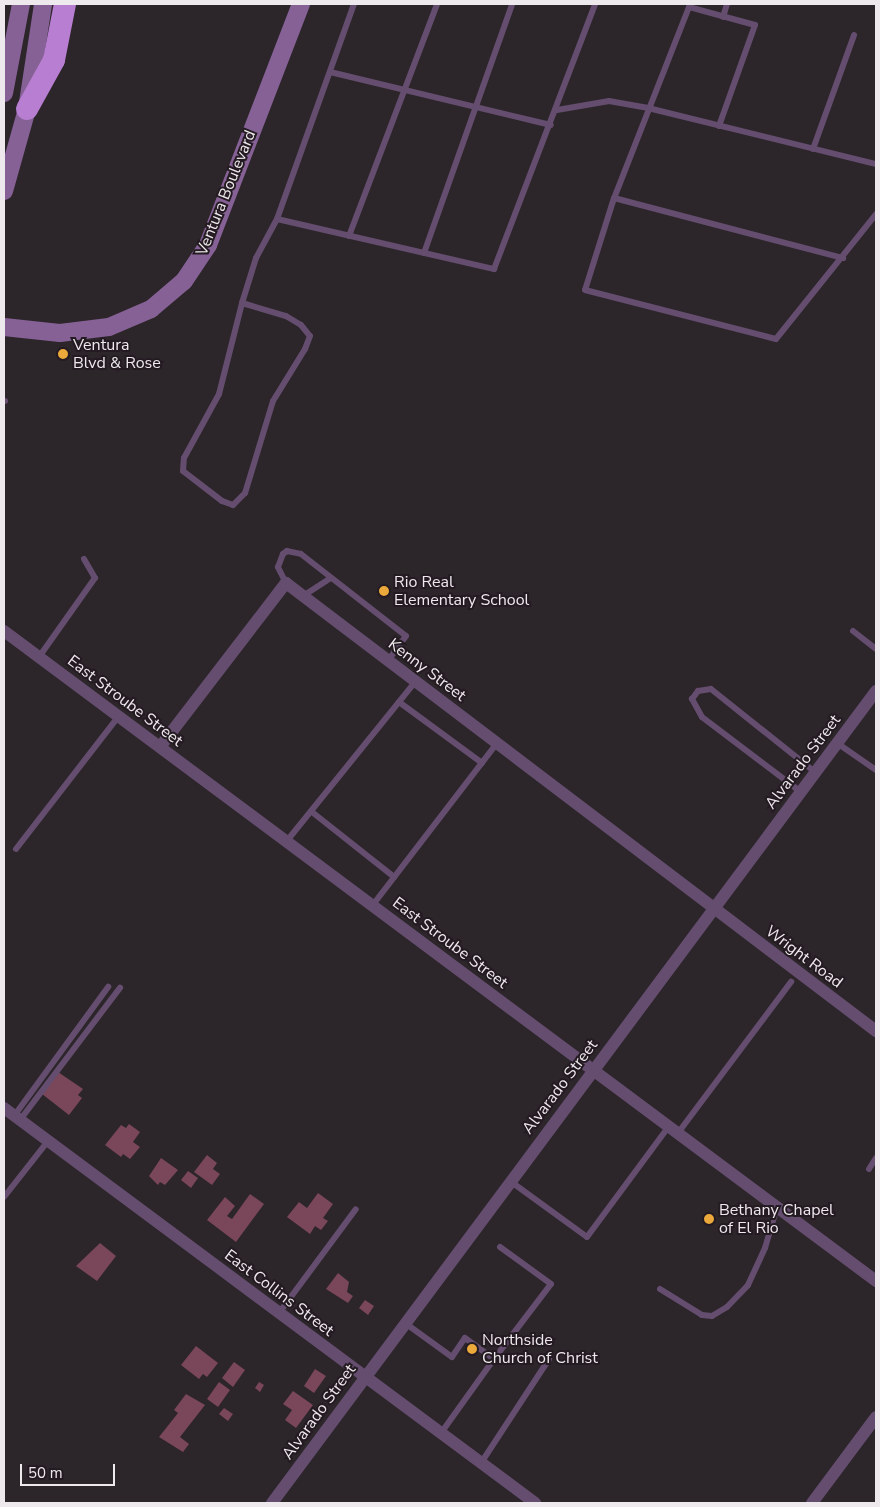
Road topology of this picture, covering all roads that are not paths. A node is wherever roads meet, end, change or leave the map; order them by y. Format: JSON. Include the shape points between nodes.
{"nodes":[{"id":1,"x":21,"y":4,"type":"edge"},
{"id":2,"x":43,"y":4,"type":"edge"},
{"id":3,"x":65,"y":4,"type":"edge"},
{"id":4,"x":301,"y":4,"type":"edge"},
{"id":5,"x":354,"y":4,"type":"edge"},
{"id":6,"x":437,"y":4,"type":"edge"},
{"id":7,"x":512,"y":4,"type":"edge"},
{"id":8,"x":595,"y":4,"type":"edge"},
{"id":9,"x":728,"y":4,"type":"edge"},
{"id":10,"x":724,"y":17,"type":"junction"},
{"id":11,"x":854,"y":35,"type":"dead end"},
{"id":12,"x":330,"y":72,"type":"junction"},
{"id":13,"x":406,"y":90,"type":"junction"},
{"id":14,"x":4,"y":93,"type":"edge"},
{"id":15,"x":474,"y":107,"type":"junction"},
{"id":16,"x":648,"y":108,"type":"junction"},
{"id":17,"x":27,"y":109,"type":"junction"},
{"id":18,"x":557,"y":110,"type":"junction"},
{"id":19,"x":551,"y":125,"type":"junction"},
{"id":20,"x":719,"y":126,"type":"junction"},
{"id":21,"x":814,"y":149,"type":"junction"},
{"id":22,"x":876,"y":164,"type":"edge"},
{"id":23,"x":4,"y":191,"type":"edge"},
{"id":24,"x":614,"y":198,"type":"junction"},
{"id":25,"x":876,"y":214,"type":"edge"},
{"id":26,"x":277,"y":219,"type":"junction"},
{"id":27,"x":349,"y":236,"type":"junction"},
{"id":28,"x":424,"y":253,"type":"junction"},
{"id":29,"x":843,"y":258,"type":"junction"},
{"id":30,"x":242,"y":303,"type":"junction"},
{"id":31,"x":4,"y":327,"type":"edge"},
{"id":32,"x":84,"y":559,"type":"dead end"},
{"id":33,"x":331,"y":578,"type":"junction"},
{"id":34,"x":286,"y":583,"type":"junction"},
{"id":35,"x":303,"y":596,"type":"junction"},
{"id":36,"x":4,"y":631,"type":"edge"},
{"id":37,"x":853,"y":631,"type":"dead end"},
{"id":38,"x":876,"y":650,"type":"edge"},
{"id":39,"x":39,"y":657,"type":"junction"},
{"id":40,"x":388,"y":662,"type":"junction"},
{"id":41,"x":415,"y":682,"type":"junction"},
{"id":42,"x":876,"y":691,"type":"edge"},
{"id":43,"x":399,"y":702,"type":"junction"},
{"id":44,"x":118,"y":716,"type":"junction"},
{"id":45,"x":497,"y":743,"type":"junction"},
{"id":46,"x":837,"y":743,"type":"junction"},
{"id":47,"x":160,"y":747,"type":"junction"},
{"id":48,"x":482,"y":763,"type":"junction"},
{"id":49,"x":876,"y":770,"type":"edge"},
{"id":50,"x":816,"y":772,"type":"junction"},
{"id":51,"x":801,"y":792,"type":"junction"},
{"id":52,"x":312,"y":812,"type":"junction"},
{"id":53,"x":286,"y":842,"type":"junction"},
{"id":54,"x":16,"y":849,"type":"dead end"},
{"id":55,"x":394,"y":877,"type":"junction"},
{"id":56,"x":372,"y":906,"type":"junction"},
{"id":57,"x":714,"y":908,"type":"junction"},
{"id":58,"x":791,"y":982,"type":"dead end"},
{"id":59,"x":108,"y":987,"type":"dead end"},
{"id":60,"x":120,"y":988,"type":"dead end"},
{"id":61,"x":876,"y":1032,"type":"edge"},
{"id":62,"x":593,"y":1070,"type":"junction"},
{"id":63,"x":4,"y":1108,"type":"edge"},
{"id":64,"x":17,"y":1118,"type":"junction"},
{"id":65,"x":673,"y":1130,"type":"junction"},
{"id":66,"x":48,"y":1141,"type":"junction"},
{"id":67,"x":876,"y":1158,"type":"edge"},
{"id":68,"x":869,"y":1169,"type":"dead end"},
{"id":69,"x":510,"y":1181,"type":"junction"},
{"id":70,"x":4,"y":1197,"type":"edge"},
{"id":71,"x":777,"y":1206,"type":"junction"},
{"id":72,"x":356,"y":1209,"type":"dead end"},
{"id":73,"x":500,"y":1247,"type":"dead end"},
{"id":74,"x":876,"y":1280,"type":"edge"},
{"id":75,"x":660,"y":1289,"type":"dead end"},
{"id":76,"x":279,"y":1313,"type":"junction"},
{"id":77,"x":404,"y":1323,"type":"junction"},
{"id":78,"x":494,"y":1359,"type":"junction"},
{"id":79,"x":549,"y":1359,"type":"dead end"},
{"id":80,"x":365,"y":1377,"type":"junction"},
{"id":81,"x":876,"y":1418,"type":"edge"},
{"id":82,"x":441,"y":1433,"type":"junction"},
{"id":83,"x":481,"y":1463,"type":"junction"},
{"id":84,"x":272,"y":1503,"type":"edge"},
{"id":85,"x":535,"y":1503,"type":"edge"},
{"id":86,"x":812,"y":1503,"type":"edge"}],
"edges":[{"from":1,"to":14,"type":"street"},
{"from":2,"to":17,"type":"street"},
{"from":3,"to":17,"type":"highway","via":[[54,60]]},
{"from":4,"to":31,"type":"street","name":"Ventura Boulevard","via":[[208,245],[184,281],[151,309],[109,327],[60,333]]},
{"from":5,"to":12,"type":"lane"},
{"from":6,"to":13,"type":"lane"},
{"from":7,"to":15,"type":"lane"},
{"from":8,"to":18,"type":"lane"},
{"from":9,"to":10,"type":"lane"},
{"from":10,"to":16,"type":"lane","via":[[689,8]]},
{"from":10,"to":20,"type":"lane","via":[[755,25]]},
{"from":11,"to":21,"type":"lane"},
{"from":12,"to":13,"type":"lane"},
{"from":12,"to":26,"type":"lane"},
{"from":13,"to":15,"type":"lane"},
{"from":13,"to":27,"type":"lane"},
{"from":15,"to":19,"type":"lane"},
{"from":15,"to":28,"type":"lane"},
{"from":16,"to":18,"type":"lane","via":[[609,101]]},
{"from":16,"to":20,"type":"lane"},
{"from":16,"to":24,"type":"lane"},
{"from":17,"to":23,"type":"street"},
{"from":18,"to":19,"type":"lane"},
{"from":19,"to":28,"type":"lane","via":[[494,269]]},
{"from":20,"to":21,"type":"lane"},
{"from":21,"to":22,"type":"lane"},
{"from":24,"to":29,"type":"lane"},
{"from":24,"to":29,"type":"lane","via":[[585,290],[776,339]]},
{"from":25,"to":29,"type":"lane"},
{"from":26,"to":27,"type":"lane"},
{"from":26,"to":30,"type":"lane","via":[[256,258]]},
{"from":27,"to":28,"type":"lane"},
{"from":30,"to":30,"type":"lane","via":[[218,394],[184,458],[183,471],[222,501],[233,504],[245,493],[273,401],[306,349],[310,336],[301,324],[286,316]]},
{"from":32,"to":39,"type":"lane","via":[[96,578]]},
{"from":33,"to":34,"type":"lane","via":[[301,554],[287,551],[278,566]]},
{"from":33,"to":35,"type":"lane"},
{"from":33,"to":40,"type":"lane","via":[[406,636]]},
{"from":34,"to":35,"type":"street","name":"Kenny Street"},
{"from":34,"to":47,"type":"street"},
{"from":35,"to":40,"type":"street","name":"Kenny Street"},
{"from":36,"to":39,"type":"street","name":"East Stroube Street"},
{"from":37,"to":38,"type":"lane"},
{"from":39,"to":44,"type":"street","name":"East Stroube Street"},
{"from":40,"to":41,"type":"street","name":"Kenny Street"},
{"from":41,"to":43,"type":"lane"},
{"from":41,"to":45,"type":"street","name":"Kenny Street"},
{"from":42,"to":46,"type":"street","name":"Alvarado Street"},
{"from":43,"to":48,"type":"lane"},
{"from":43,"to":52,"type":"lane"},
{"from":44,"to":47,"type":"street","name":"East Stroube Street"},
{"from":44,"to":54,"type":"lane"},
{"from":45,"to":48,"type":"lane"},
{"from":45,"to":57,"type":"street","name":"Kenny Street"},
{"from":46,"to":49,"type":"lane"},
{"from":46,"to":50,"type":"street","name":"Alvarado Street"},
{"from":47,"to":53,"type":"street","name":"East Stroube Street"},
{"from":48,"to":55,"type":"lane"},
{"from":50,"to":51,"type":"street","name":"Alvarado Street"},
{"from":50,"to":51,"type":"lane","via":[[711,690],[698,692],[692,699],[702,717]]},
{"from":51,"to":57,"type":"street","name":"Alvarado Street"},
{"from":52,"to":53,"type":"lane"},
{"from":52,"to":55,"type":"lane"},
{"from":53,"to":56,"type":"street","name":"East Stroube Street"},
{"from":55,"to":56,"type":"lane"},
{"from":56,"to":62,"type":"street","name":"East Stroube Street"},
{"from":57,"to":61,"type":"street","name":"Wright Road"},
{"from":57,"to":62,"type":"street","name":"Alvarado Street"},
{"from":58,"to":65,"type":"lane"},
{"from":59,"to":64,"type":"lane"},
{"from":60,"to":64,"type":"lane"},
{"from":62,"to":65,"type":"street","name":"East Stroube Street"},
{"from":62,"to":69,"type":"street","name":"Alvarado Street"},
{"from":63,"to":64,"type":"street","name":"East Collins Street"},
{"from":64,"to":66,"type":"street","name":"East Collins Street"},
{"from":65,"to":69,"type":"lane","via":[[587,1237]]},
{"from":65,"to":71,"type":"street","name":"East Stroube Street"},
{"from":66,"to":70,"type":"lane"},
{"from":66,"to":76,"type":"street","name":"East Collins Street"},
{"from":67,"to":68,"type":"lane"},
{"from":69,"to":77,"type":"street","name":"Alvarado Street"},
{"from":71,"to":74,"type":"street","name":"East Stroube Street"},
{"from":71,"to":75,"type":"lane","via":[[765,1248],[748,1285],[727,1307],[712,1316],[702,1315]]},
{"from":72,"to":76,"type":"lane"},
{"from":73,"to":78,"type":"lane","via":[[551,1284]]},
{"from":76,"to":80,"type":"street","name":"East Collins Street"},
{"from":77,"to":78,"type":"lane","via":[[452,1357],[466,1338]]},
{"from":77,"to":80,"type":"street","name":"Alvarado Street"},
{"from":78,"to":82,"type":"lane"},
{"from":79,"to":83,"type":"lane"},
{"from":80,"to":82,"type":"street","name":"East Collins Street"},
{"from":80,"to":84,"type":"street","name":"Alvarado Street"},
{"from":81,"to":86,"type":"street"},
{"from":82,"to":83,"type":"street","name":"East Collins Street"},
{"from":83,"to":85,"type":"street","name":"East Collins Street"}]}
